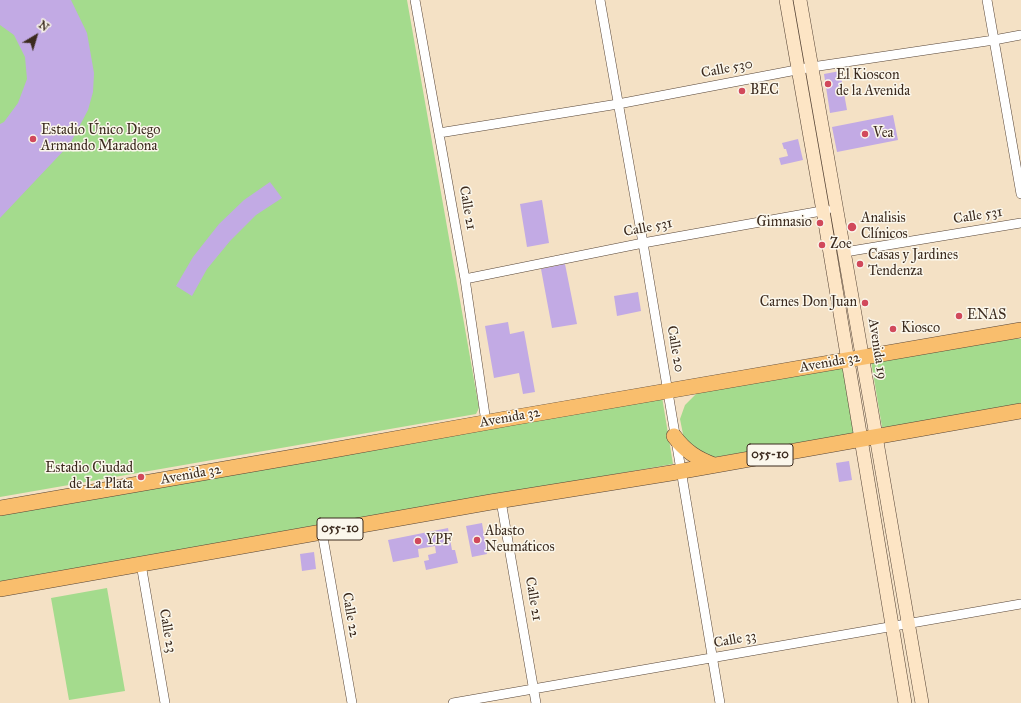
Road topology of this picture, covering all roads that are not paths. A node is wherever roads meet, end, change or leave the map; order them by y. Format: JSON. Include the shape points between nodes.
{"nodes":[{"id":1,"x":415,"y":0,"type":"edge"},
{"id":2,"x":600,"y":0,"type":"edge"},
{"id":3,"x":786,"y":0,"type":"edge"},
{"id":4,"x":800,"y":0,"type":"edge"},
{"id":5,"x":987,"y":0,"type":"edge"},
{"id":6,"x":1021,"y":35,"type":"edge"},
{"id":7,"x":994,"y":40,"type":"junction"},
{"id":8,"x":812,"y":67,"type":"junction"},
{"id":9,"x":798,"y":70,"type":"junction"},
{"id":10,"x":618,"y":104,"type":"junction"},
{"id":11,"x":439,"y":133,"type":"junction"},
{"id":12,"x":1020,"y":177,"type":"edge"},
{"id":13,"x":1021,"y":194,"type":"edge"},
{"id":14,"x":836,"y":209,"type":"junction"},
{"id":15,"x":823,"y":211,"type":"junction"},
{"id":16,"x":1021,"y":223,"type":"edge"},
{"id":17,"x":643,"y":243,"type":"junction"},
{"id":18,"x":845,"y":252,"type":"junction"},
{"id":19,"x":465,"y":279,"type":"junction"},
{"id":20,"x":1021,"y":330,"type":"edge"},
{"id":21,"x":862,"y":358,"type":"junction"},
{"id":22,"x":847,"y":360,"type":"junction"},
{"id":23,"x":668,"y":390,"type":"junction"},
{"id":24,"x":1021,"y":411,"type":"edge"},
{"id":25,"x":486,"y":422,"type":"junction"},
{"id":26,"x":674,"y":436,"type":"junction"},
{"id":27,"x":868,"y":438,"type":"junction"},
{"id":28,"x":714,"y":465,"type":"junction"},
{"id":29,"x":680,"y":471,"type":"junction"},
{"id":30,"x":501,"y":501,"type":"junction"},
{"id":31,"x":0,"y":508,"type":"edge"},
{"id":32,"x":322,"y":532,"type":"junction"},
{"id":33,"x":141,"y":564,"type":"junction"},
{"id":34,"x":0,"y":589,"type":"edge"},
{"id":35,"x":1021,"y":604,"type":"edge"},
{"id":36,"x":908,"y":624,"type":"junction"},
{"id":37,"x":891,"y":627,"type":"junction"},
{"id":38,"x":713,"y":658,"type":"junction"},
{"id":39,"x":534,"y":689,"type":"junction"},
{"id":40,"x":165,"y":703,"type":"edge"},
{"id":41,"x":352,"y":703,"type":"edge"},
{"id":42,"x":453,"y":703,"type":"edge"},
{"id":43,"x":536,"y":703,"type":"edge"},
{"id":44,"x":720,"y":703,"type":"edge"},
{"id":45,"x":905,"y":703,"type":"edge"},
{"id":46,"x":922,"y":703,"type":"edge"}],
"edges":[{"from":1,"to":11,"type":"street","name":"Calle 21"},
{"from":2,"to":10,"type":"street","name":"Calle 20"},
{"from":3,"to":9,"type":"main road","name":"Avenida 19"},
{"from":4,"to":8,"type":"main road","name":"Avenida 19"},
{"from":5,"to":7,"type":"street"},
{"from":6,"to":7,"type":"street","name":"Calle 530"},
{"from":7,"to":8,"type":"street","name":"Calle 530"},
{"from":7,"to":12,"type":"street"},
{"from":8,"to":9,"type":"street","name":"Calle 530"},
{"from":8,"to":14,"type":"main road","name":"Avenida 19"},
{"from":9,"to":10,"type":"street","name":"Calle 530"},
{"from":9,"to":15,"type":"main road","name":"Avenida 19"},
{"from":10,"to":11,"type":"street","name":"Calle 530"},
{"from":10,"to":17,"type":"street","name":"Calle 20"},
{"from":11,"to":19,"type":"street","name":"Calle 21"},
{"from":12,"to":13,"type":"street"},
{"from":14,"to":15,"type":"street","name":"Calle 531"},
{"from":14,"to":18,"type":"main road","name":"Avenida 19"},
{"from":15,"to":17,"type":"street","name":"Calle 531"},
{"from":15,"to":22,"type":"main road","name":"Avenida 19"},
{"from":16,"to":18,"type":"street","name":"Calle 531"},
{"from":17,"to":19,"type":"street","name":"Calle 531"},
{"from":17,"to":23,"type":"street","name":"Calle 20"},
{"from":18,"to":21,"type":"main road","name":"Avenida 19"},
{"from":19,"to":25,"type":"street","name":"Calle 21"},
{"from":20,"to":21,"type":"highway","name":"Avenida 32"},
{"from":21,"to":22,"type":"highway","name":"Avenida 32"},
{"from":21,"to":27,"type":"main road","name":"Avenida 19"},
{"from":22,"to":23,"type":"highway","name":"Avenida 32"},
{"from":22,"to":27,"type":"main road","name":"Avenida 19"},
{"from":23,"to":25,"type":"highway","name":"Avenida 32"},
{"from":23,"to":26,"type":"street","name":"Calle 20"},
{"from":24,"to":27,"type":"highway","number":"055-10"},
{"from":25,"to":31,"type":"highway","name":"Avenida 32"},
{"from":26,"to":28,"type":"highway","via":[[690,453]]},
{"from":26,"to":29,"type":"street","name":"Calle 20"},
{"from":27,"to":28,"type":"highway","number":"055-10"},
{"from":27,"to":36,"type":"main road","name":"Avenida 19"},
{"from":27,"to":37,"type":"main road","name":"Avenida 19"},
{"from":28,"to":29,"type":"highway","number":"055-10"},
{"from":29,"to":30,"type":"highway","number":"055-10"},
{"from":29,"to":38,"type":"street","name":"Calle 20"},
{"from":30,"to":32,"type":"highway","number":"055-10"},
{"from":30,"to":39,"type":"street","name":"Calle 21"},
{"from":32,"to":33,"type":"highway","number":"055-10"},
{"from":32,"to":41,"type":"street","name":"Calle 22"},
{"from":33,"to":34,"type":"highway","number":"055-10"},
{"from":33,"to":40,"type":"street","name":"Calle 23"},
{"from":35,"to":36,"type":"street","name":"Calle 33"},
{"from":36,"to":37,"type":"street","name":"Calle 33"},
{"from":36,"to":46,"type":"main road","name":"Avenida 19"},
{"from":37,"to":38,"type":"street","name":"Calle 33"},
{"from":37,"to":45,"type":"main road","name":"Avenida 19"},
{"from":38,"to":39,"type":"street","name":"Calle 33"},
{"from":38,"to":44,"type":"street","name":"Calle 20"},
{"from":39,"to":42,"type":"street","name":"Calle 33"},
{"from":39,"to":43,"type":"street","name":"Calle 21"}]}
